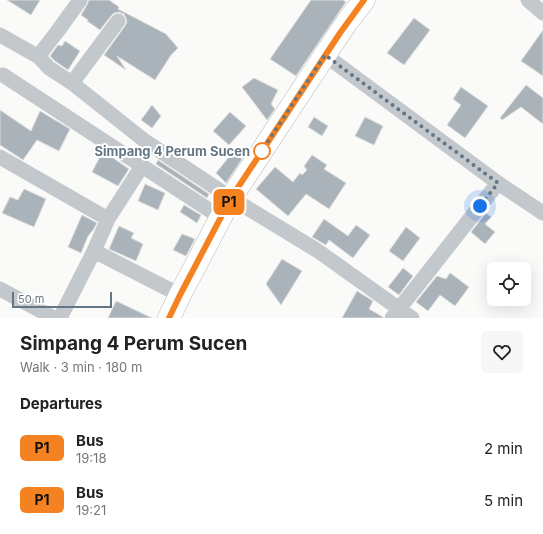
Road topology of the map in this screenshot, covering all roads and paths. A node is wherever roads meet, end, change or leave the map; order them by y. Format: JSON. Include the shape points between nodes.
{"nodes":[{"id":1,"x":80,"y":0,"type":"edge"},
{"id":2,"x":364,"y":0,"type":"edge"},
{"id":3,"x":528,"y":0,"type":"edge"},
{"id":4,"x":543,"y":13,"type":"edge"},
{"id":5,"x":118,"y":20,"type":"dead end"},
{"id":6,"x":0,"y":35,"type":"edge"},
{"id":7,"x":325,"y":55,"type":"junction"},
{"id":8,"x":39,"y":58,"type":"junction"},
{"id":9,"x":3,"y":75,"type":"dead end"},
{"id":10,"x":72,"y":83,"type":"junction"},
{"id":11,"x":0,"y":157,"type":"edge"},
{"id":12,"x":142,"y":166,"type":"junction"},
{"id":13,"x":498,"y":183,"type":"junction"},
{"id":14,"x":231,"y":198,"type":"junction"},
{"id":15,"x":543,"y":213,"type":"edge"},
{"id":16,"x":220,"y":218,"type":"junction"},
{"id":17,"x":108,"y":219,"type":"junction"},
{"id":18,"x":94,"y":250,"type":"junction"},
{"id":19,"x":0,"y":289,"type":"edge"},
{"id":20,"x":180,"y":295,"type":"junction"},
{"id":21,"x":396,"y":314,"type":"edge"},
{"id":22,"x":54,"y":318,"type":"edge"},
{"id":23,"x":60,"y":318,"type":"edge"},
{"id":24,"x":169,"y":318,"type":"edge"},
{"id":25,"x":412,"y":318,"type":"edge"}],
"edges":[{"from":1,"to":8,"type":"street"},
{"from":2,"to":7,"type":"main road"},
{"from":3,"to":4,"type":"street"},
{"from":5,"to":10,"type":"street"},
{"from":6,"to":8,"type":"street"},
{"from":7,"to":13,"type":"street"},
{"from":7,"to":14,"type":"main road"},
{"from":8,"to":10,"type":"street"},
{"from":9,"to":12,"type":"street"},
{"from":10,"to":14,"type":"street","via":[[145,141]]},
{"from":11,"to":17,"type":"street"},
{"from":12,"to":16,"type":"street"},
{"from":12,"to":17,"type":"street"},
{"from":13,"to":15,"type":"street"},
{"from":13,"to":21,"type":"street"},
{"from":14,"to":16,"type":"main road"},
{"from":14,"to":21,"type":"street","via":[[318,251]]},
{"from":16,"to":20,"type":"main road"},
{"from":17,"to":18,"type":"street"},
{"from":18,"to":20,"type":"street"},
{"from":18,"to":23,"type":"street"},
{"from":19,"to":22,"type":"street"},
{"from":20,"to":24,"type":"main road"},
{"from":21,"to":25,"type":"street"}]}
